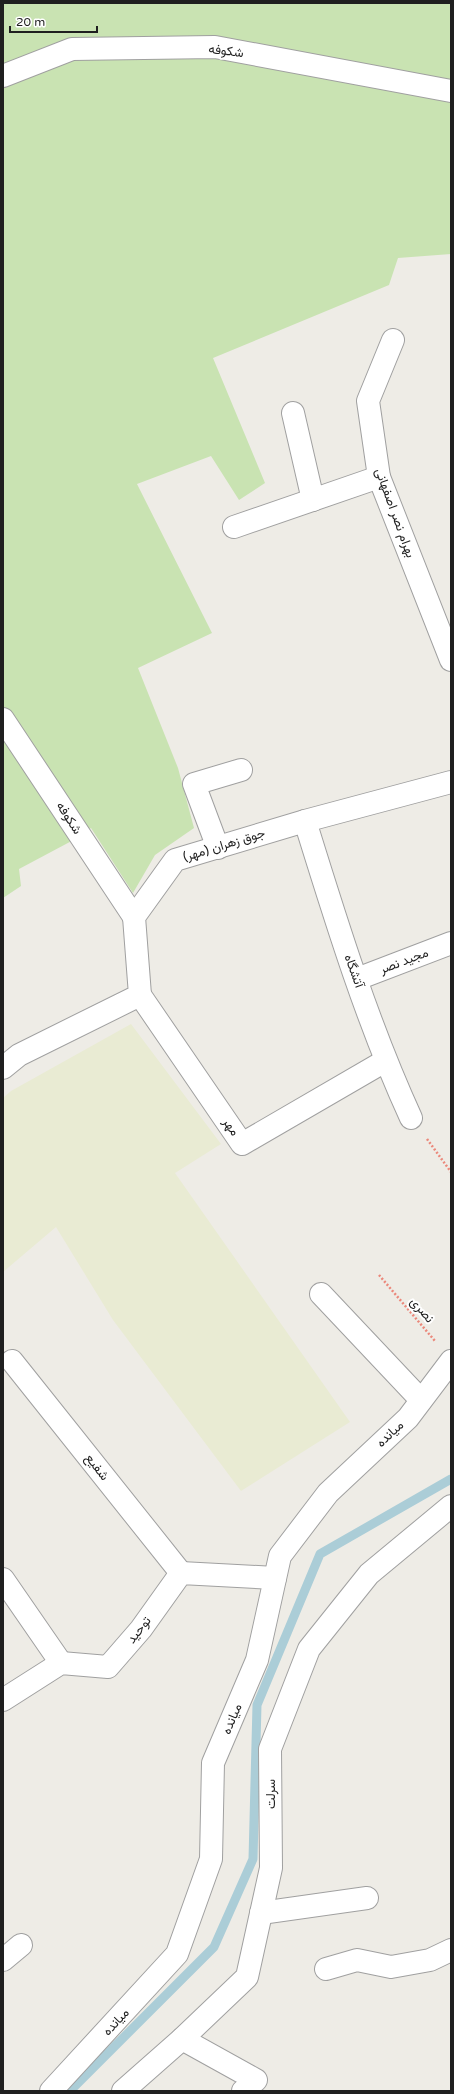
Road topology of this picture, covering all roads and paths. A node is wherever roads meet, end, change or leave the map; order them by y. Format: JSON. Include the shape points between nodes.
{"nodes":[{"id":1,"x":3,"y":76,"type":"edge"},
{"id":2,"x":451,"y":91,"type":"edge"},
{"id":3,"x":393,"y":340,"type":"dead end"},
{"id":4,"x":293,"y":413,"type":"dead end"},
{"id":5,"x":379,"y":477,"type":"junction"},
{"id":6,"x":313,"y":500,"type":"junction"},
{"id":7,"x":234,"y":527,"type":"dead end"},
{"id":8,"x":451,"y":660,"type":"edge"},
{"id":9,"x":3,"y":719,"type":"edge"},
{"id":10,"x":242,"y":770,"type":"dead end"},
{"id":11,"x":451,"y":782,"type":"edge"},
{"id":12,"x":305,"y":821,"type":"junction"},
{"id":13,"x":218,"y":848,"type":"junction"},
{"id":14,"x":134,"y":917,"type":"junction"},
{"id":15,"x":451,"y":942,"type":"edge"},
{"id":16,"x":357,"y":979,"type":"junction"},
{"id":17,"x":140,"y":994,"type":"junction"},
{"id":18,"x":385,"y":1061,"type":"junction"},
{"id":19,"x":3,"y":1068,"type":"edge"},
{"id":20,"x":411,"y":1118,"type":"joint"},
{"id":21,"x":451,"y":1172,"type":"edge"},
{"id":22,"x":378,"y":1275,"type":"dead end"},
{"id":23,"x":322,"y":1294,"type":"dead end"},
{"id":24,"x":446,"y":1354,"type":"edge"},
{"id":25,"x":12,"y":1361,"type":"dead end"},
{"id":26,"x":421,"y":1400,"type":"junction"},
{"id":27,"x":451,"y":1506,"type":"edge"},
{"id":28,"x":181,"y":1573,"type":"junction"},
{"id":29,"x":3,"y":1578,"type":"edge"},
{"id":30,"x":275,"y":1578,"type":"junction"},
{"id":31,"x":61,"y":1663,"type":"junction"},
{"id":32,"x":3,"y":1700,"type":"edge"},
{"id":33,"x":367,"y":1898,"type":"dead end"},
{"id":34,"x":261,"y":1913,"type":"junction"},
{"id":35,"x":21,"y":1945,"type":"dead end"},
{"id":36,"x":451,"y":1950,"type":"edge"},
{"id":37,"x":3,"y":1960,"type":"edge"},
{"id":38,"x":326,"y":1969,"type":"dead end"},
{"id":39,"x":182,"y":2039,"type":"junction"},
{"id":40,"x":50,"y":2091,"type":"edge"},
{"id":41,"x":123,"y":2091,"type":"edge"},
{"id":42,"x":243,"y":2091,"type":"edge"}],
"edges":[{"from":1,"to":2,"type":"street","name":"شکوفه","via":[[72,48],[216,47]]},
{"from":3,"to":5,"type":"street","name":"بهرام نصر اصفهانی","via":[[368,401]]},
{"from":4,"to":6,"type":"street"},
{"from":5,"to":6,"type":"street"},
{"from":5,"to":8,"type":"street","name":"بهرام نصر اصفهانی"},
{"from":6,"to":7,"type":"street"},
{"from":9,"to":14,"type":"street","name":"شکوفه"},
{"from":10,"to":13,"type":"street","via":[[194,784]]},
{"from":11,"to":12,"type":"street","name":"جوق زهران (مهر)"},
{"from":12,"to":13,"type":"street","name":"جوق زهران (مهر)"},
{"from":12,"to":16,"type":"street","name":"آتشگاه"},
{"from":13,"to":14,"type":"street","name":"جوق زهران (مهر)","via":[[176,860]]},
{"from":14,"to":17,"type":"street"},
{"from":15,"to":16,"type":"street","name":"مجید نصر"},
{"from":16,"to":18,"type":"street","name":"آتشگاه"},
{"from":17,"to":18,"type":"street","name":"مهر","via":[[242,1144]]},
{"from":17,"to":19,"type":"street","via":[[19,1055]]},
{"from":18,"to":20,"type":"street","name":"آتشگاه"},
{"from":20,"to":21,"type":"path"},
{"from":22,"to":24,"type":"path","name":"نصری"},
{"from":23,"to":26,"type":"street"},
{"from":24,"to":26,"type":"street","name":"میانده"},
{"from":25,"to":28,"type":"street","name":"شفیع"},
{"from":26,"to":30,"type":"street","name":"میانده","via":[[408,1418],[328,1493],[280,1556]]},
{"from":27,"to":34,"type":"street","name":"سرلت","via":[[369,1574],[309,1649],[270,1749],[271,1868]]},
{"from":28,"to":30,"type":"street"},
{"from":28,"to":31,"type":"street","name":"توحید","via":[[142,1629],[108,1667]]},
{"from":29,"to":31,"type":"street"},
{"from":30,"to":40,"type":"street","name":"میانده","via":[[257,1660],[213,1763],[211,1859],[177,1954]]},
{"from":31,"to":32,"type":"street"},
{"from":33,"to":34,"type":"street"},
{"from":34,"to":39,"type":"street","name":"سرلت","via":[[247,1977]]},
{"from":35,"to":37,"type":"street"},
{"from":36,"to":38,"type":"street","via":[[430,1960],[391,1967],[357,1960]]},
{"from":39,"to":41,"type":"street","name":"سرلت"},
{"from":39,"to":42,"type":"street","via":[[256,2080]]}]}
